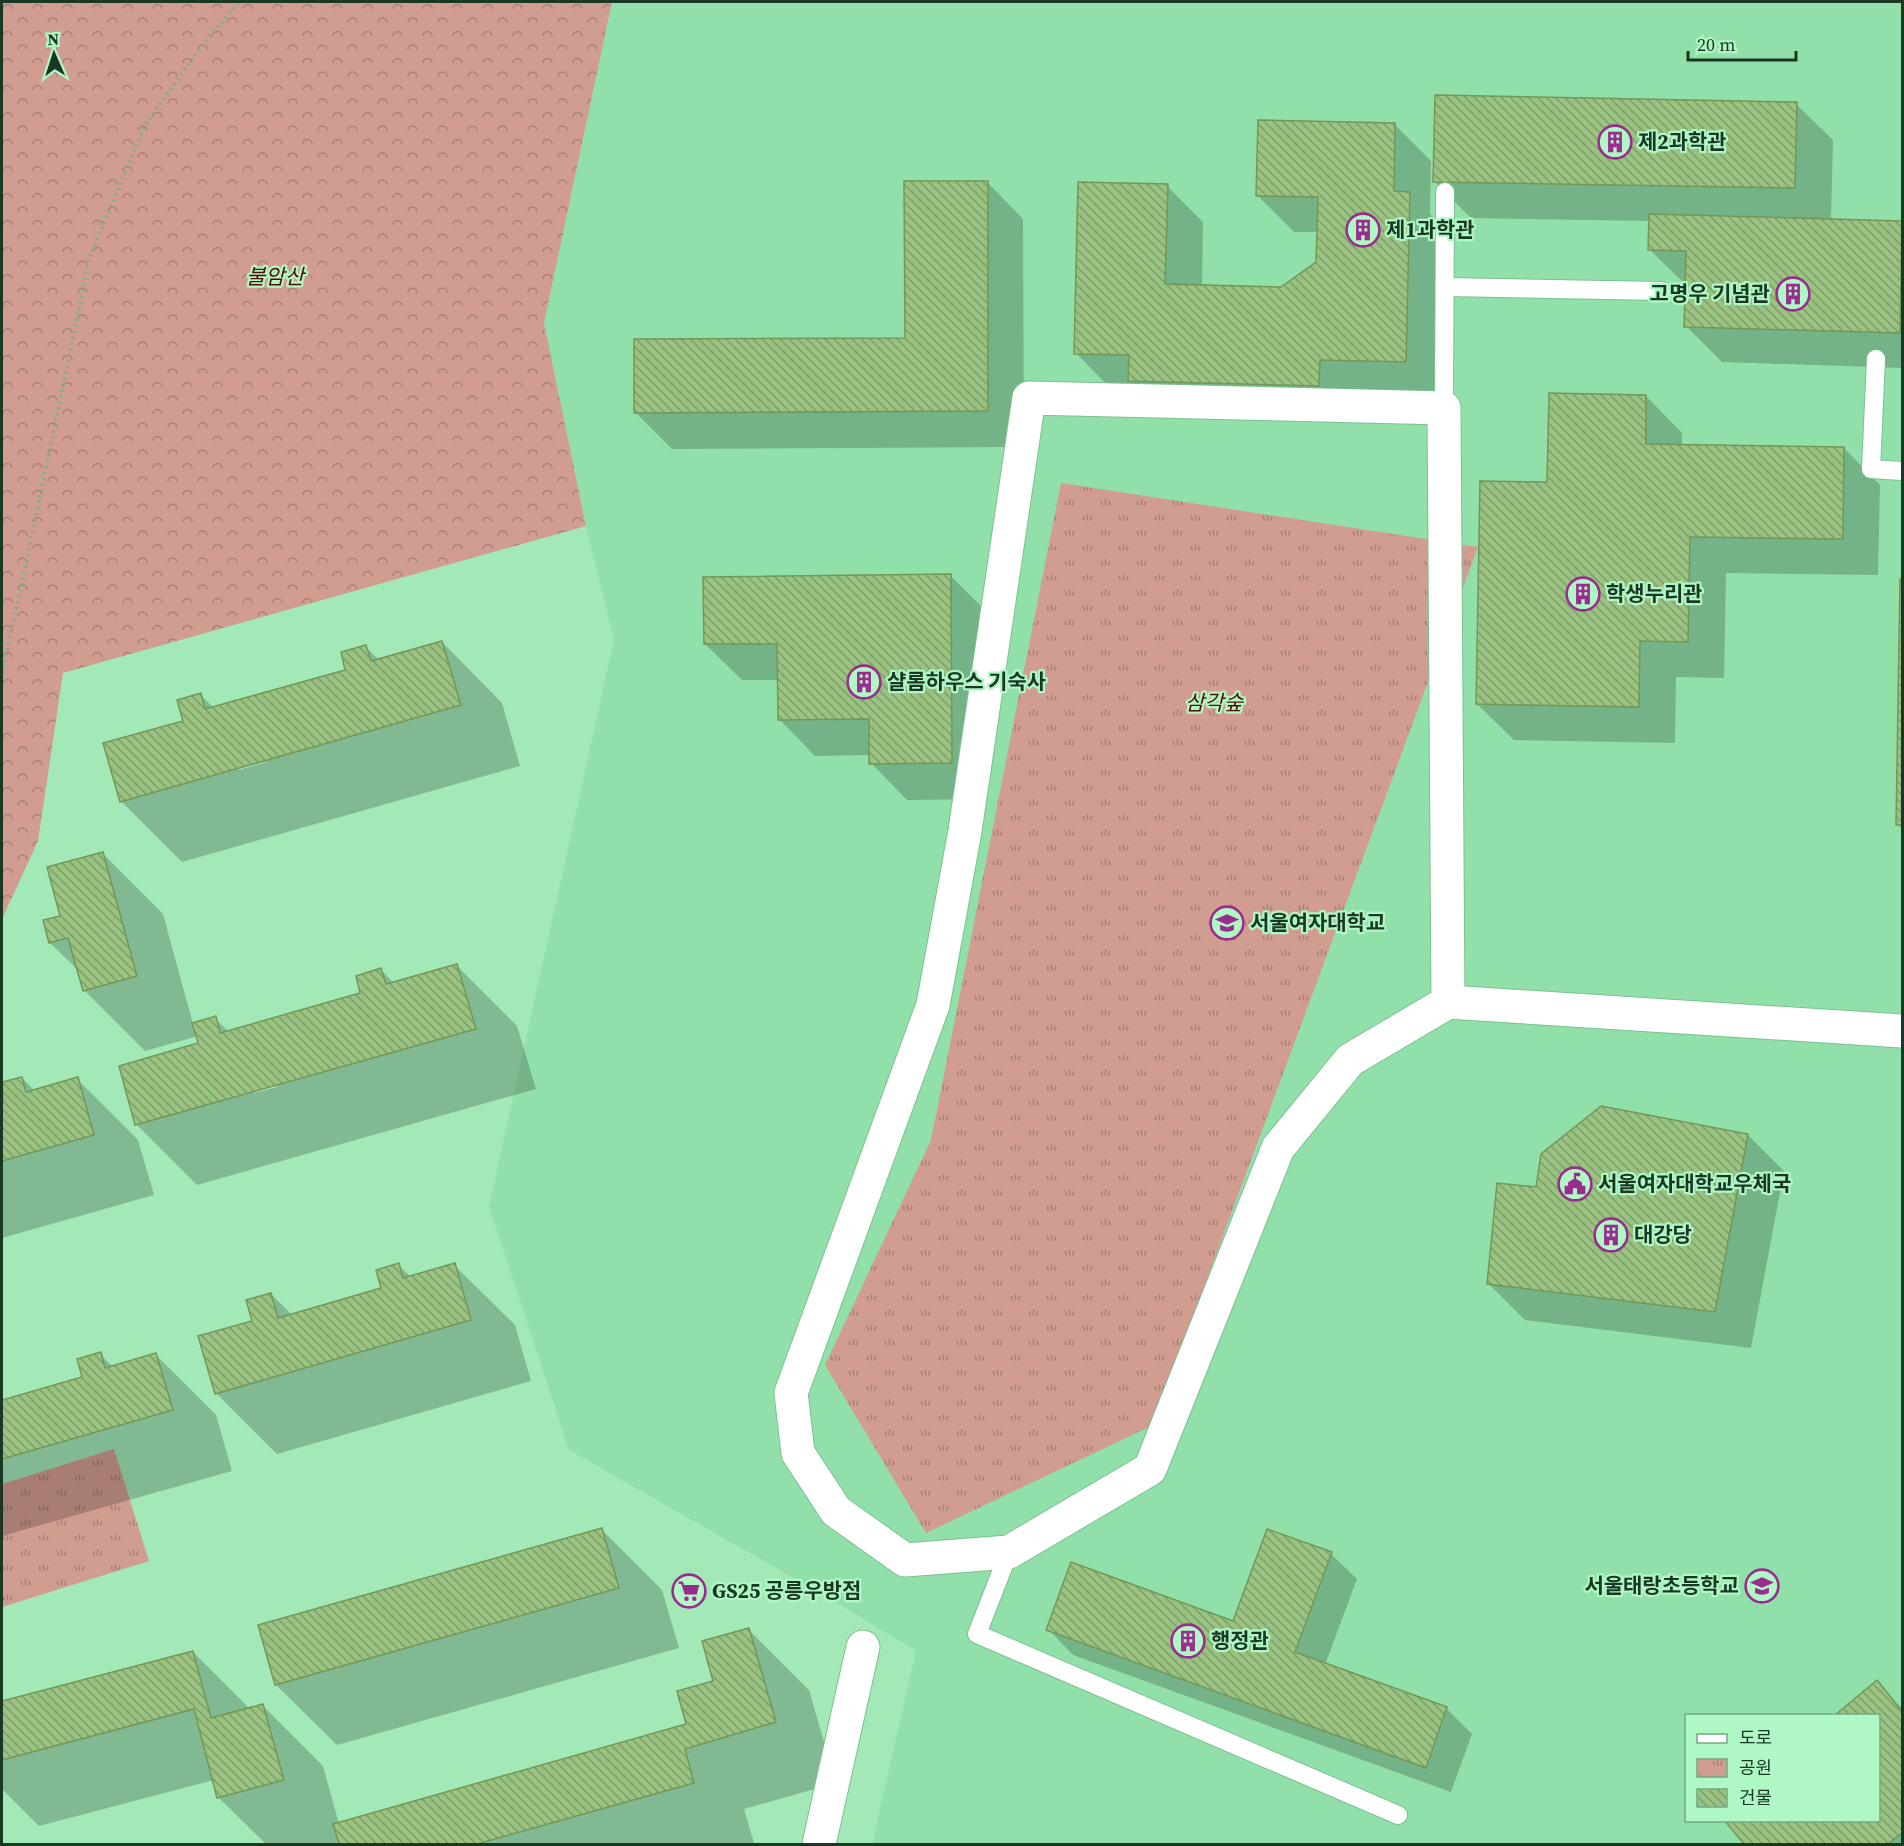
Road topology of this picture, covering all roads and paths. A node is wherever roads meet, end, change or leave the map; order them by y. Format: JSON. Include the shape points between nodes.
{"nodes":[{"id":1,"x":239,"y":2,"type":"edge"},
{"id":2,"x":1445,"y":192,"type":"dead end"},
{"id":3,"x":1445,"y":287,"type":"junction"},
{"id":4,"x":1661,"y":291,"type":"dead end"},
{"id":5,"x":1876,"y":359,"type":"dead end"},
{"id":6,"x":1444,"y":408,"type":"junction"},
{"id":7,"x":1902,"y":471,"type":"edge"},
{"id":8,"x":2,"y":673,"type":"edge"},
{"id":9,"x":1448,"y":1002,"type":"junction"},
{"id":10,"x":1902,"y":1031,"type":"edge"},
{"id":11,"x":1009,"y":1552,"type":"junction"},
{"id":12,"x":863,"y":1647,"type":"dead end"},
{"id":13,"x":1398,"y":1815,"type":"dead end"},
{"id":14,"x":819,"y":1845,"type":"edge"}],
"edges":[{"from":1,"to":8,"type":"path","via":[[145,125],[90,256]]},
{"from":2,"to":3,"type":"lane"},
{"from":3,"to":4,"type":"lane"},
{"from":3,"to":6,"type":"lane"},
{"from":5,"to":7,"type":"lane","via":[[1871,469]]},
{"from":6,"to":9,"type":"street"},
{"from":6,"to":11,"type":"street","via":[[1029,398],[965,831],[933,1005],[791,1393],[798,1453],[836,1511],[905,1560]]},
{"from":9,"to":10,"type":"street"},
{"from":9,"to":11,"type":"street","via":[[1350,1060],[1278,1148],[1150,1469]]},
{"from":11,"to":13,"type":"lane","via":[[976,1634]]},
{"from":12,"to":14,"type":"street"}]}
